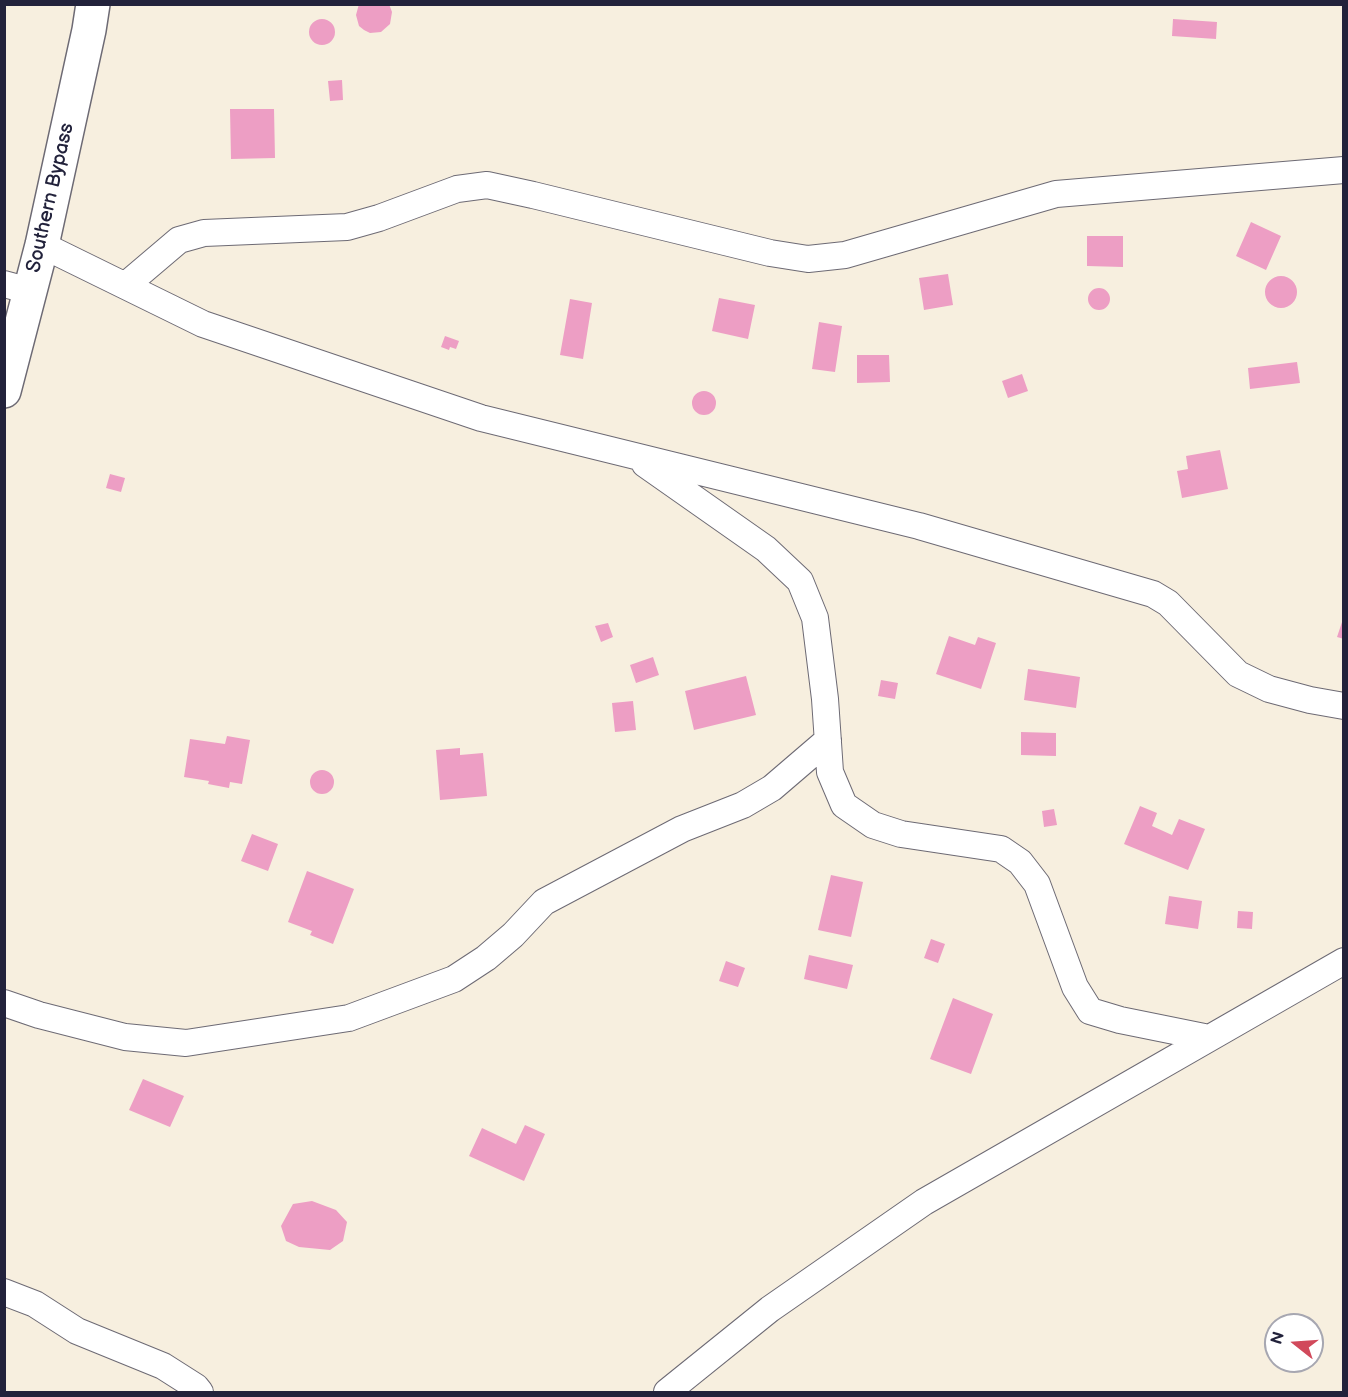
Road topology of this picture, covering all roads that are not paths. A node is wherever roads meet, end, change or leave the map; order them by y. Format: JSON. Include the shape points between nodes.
{"nodes":[{"id":1,"x":93,"y":4,"type":"edge"},
{"id":2,"x":1344,"y":170,"type":"edge"},
{"id":3,"x":42,"y":244,"type":"junction"},
{"id":4,"x":126,"y":285,"type":"junction"},
{"id":5,"x":17,"y":287,"type":"edge"},
{"id":6,"x":4,"y":391,"type":"edge"},
{"id":7,"x":632,"y":455,"type":"junction"},
{"id":8,"x":1344,"y":706,"type":"edge"},
{"id":9,"x":828,"y":740,"type":"junction"},
{"id":10,"x":1344,"y":961,"type":"edge"},
{"id":11,"x":4,"y":1003,"type":"edge"},
{"id":12,"x":1209,"y":1038,"type":"junction"},
{"id":13,"x":4,"y":1292,"type":"edge"},
{"id":14,"x":200,"y":1392,"type":"edge"},
{"id":15,"x":667,"y":1392,"type":"edge"}],
"edges":[{"from":1,"to":3,"type":"street","name":"Southern Bypass"},
{"from":2,"to":4,"type":"street","via":[[1056,194],[845,255],[808,259],[487,185],[457,189],[347,227],[204,233],[179,240]]},
{"from":3,"to":4,"type":"street"},
{"from":3,"to":5,"type":"street","name":"Southern Bypass"},
{"from":4,"to":7,"type":"street","via":[[242,339],[481,418]]},
{"from":5,"to":6,"type":"street","name":"Southern Bypass"},
{"from":7,"to":8,"type":"street","via":[[919,526],[1153,594],[1168,603],[1238,674],[1269,689]]},
{"from":7,"to":9,"type":"street","via":[[766,549],[800,581],[815,618]]},
{"from":9,"to":11,"type":"street","via":[[772,788],[743,805],[682,829],[544,902],[486,958],[454,979],[349,1018],[186,1043],[125,1037]]},
{"from":9,"to":12,"type":"street","via":[[830,772],[844,805],[873,825],[901,834],[1001,849],[1020,862],[1037,884],[1075,987],[1090,1011]]},
{"from":10,"to":12,"type":"street"},
{"from":12,"to":15,"type":"street","via":[[924,1202],[770,1309]]},
{"from":13,"to":14,"type":"street","via":[[35,1304],[77,1331],[162,1366]]}]}
